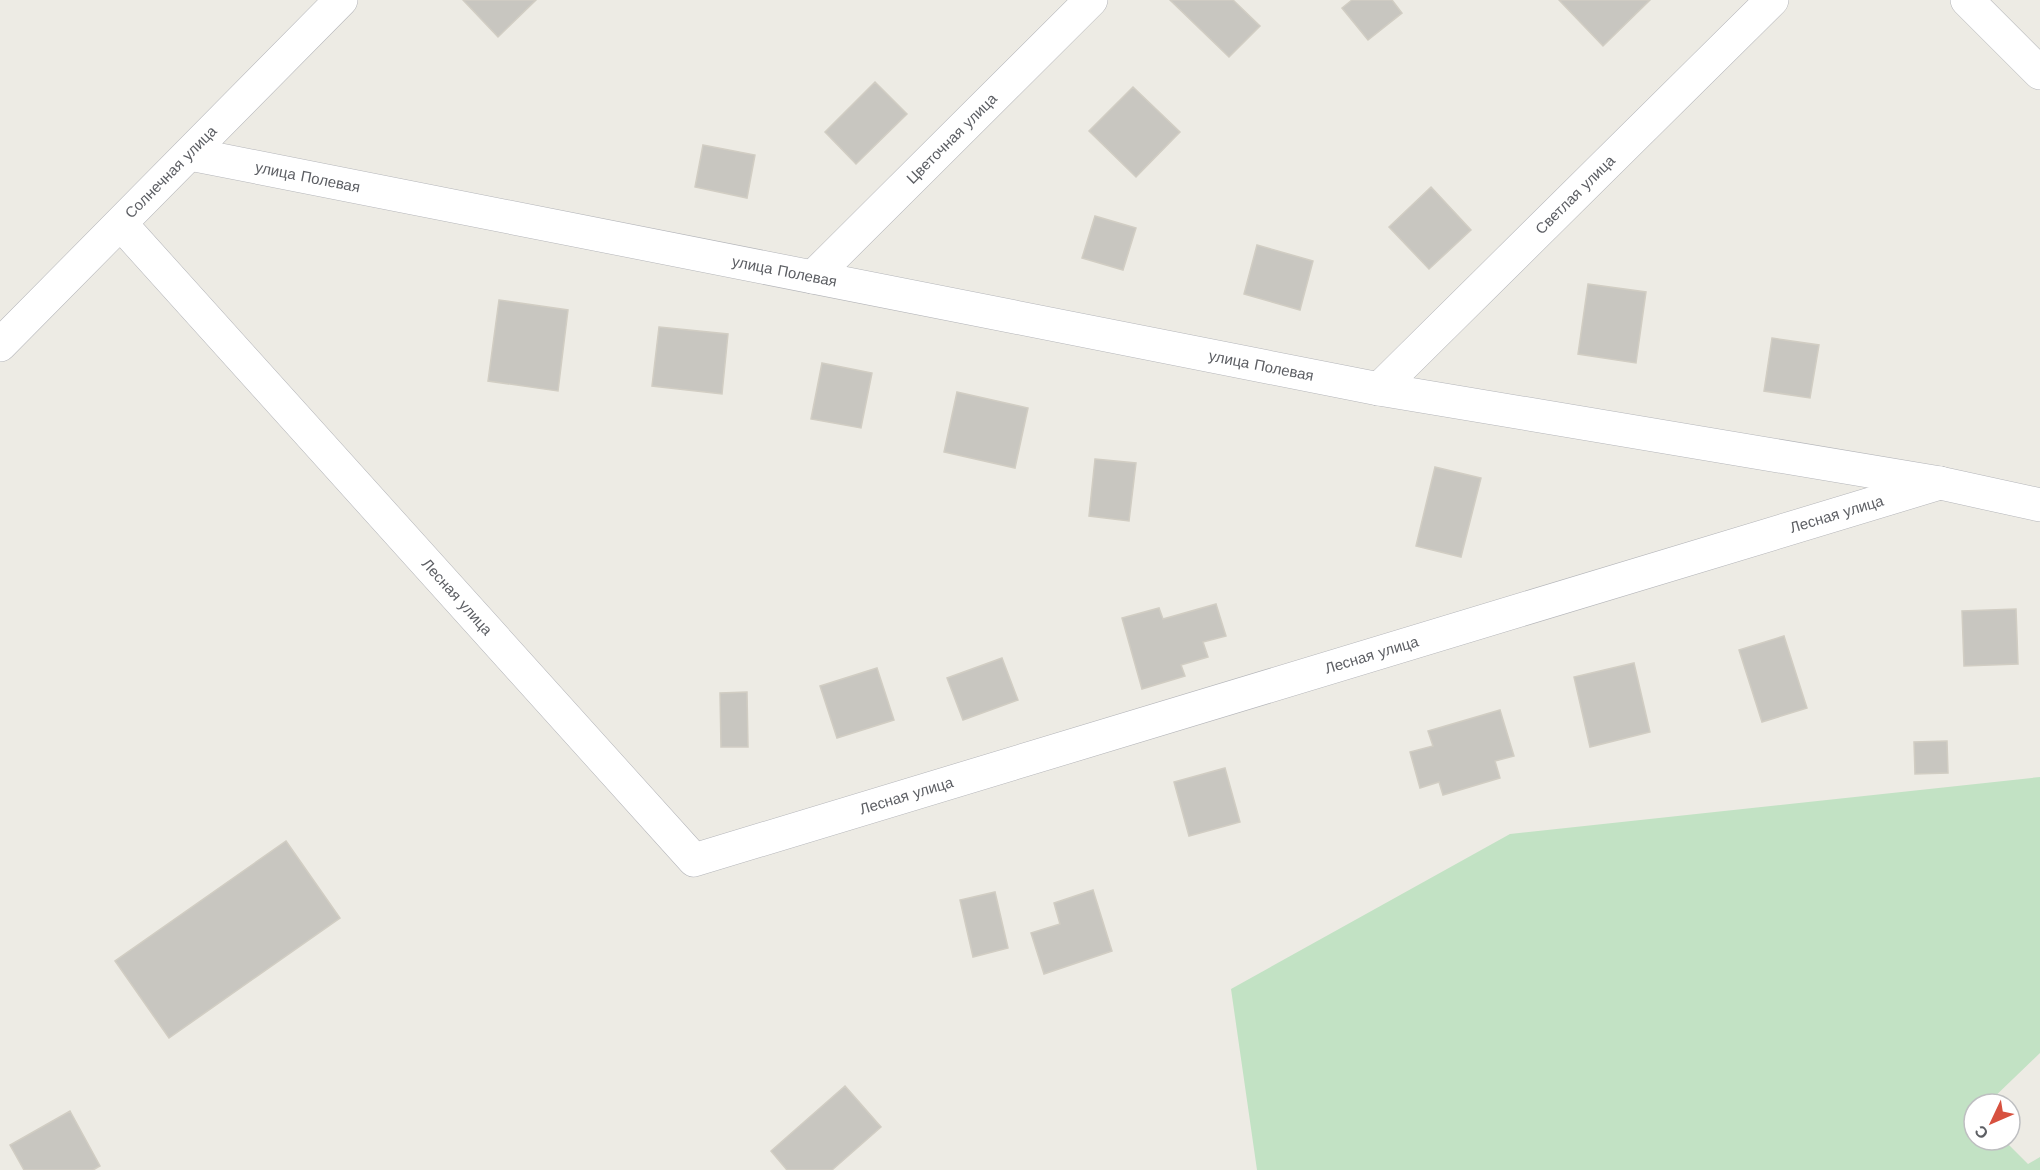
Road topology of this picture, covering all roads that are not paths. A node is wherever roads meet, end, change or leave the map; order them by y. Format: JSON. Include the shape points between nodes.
{"nodes":[{"id":1,"x":341,"y":0,"type":"edge"},
{"id":2,"x":1090,"y":0,"type":"edge"},
{"id":3,"x":1772,"y":0,"type":"edge"},
{"id":4,"x":1967,"y":0,"type":"edge"},
{"id":5,"x":2040,"y":73,"type":"edge"},
{"id":6,"x":190,"y":154,"type":"junction"},
{"id":7,"x":121,"y":224,"type":"junction"},
{"id":8,"x":813,"y":277,"type":"junction"},
{"id":9,"x":0,"y":345,"type":"edge"},
{"id":10,"x":1379,"y":389,"type":"junction"},
{"id":11,"x":1940,"y":483,"type":"junction"},
{"id":12,"x":2040,"y":505,"type":"edge"}],
"edges":[{"from":1,"to":6,"type":"street","name":"Солнечная улица"},
{"from":2,"to":8,"type":"street","name":"Цветочная улица"},
{"from":3,"to":10,"type":"street","name":"Светлая улица"},
{"from":4,"to":5,"type":"street"},
{"from":6,"to":7,"type":"street","name":"Солнечная улица"},
{"from":6,"to":8,"type":"street","name":"улица Полевая"},
{"from":7,"to":9,"type":"street","name":"Солнечная улица"},
{"from":7,"to":11,"type":"street","name":"Лесная улица","via":[[694,860]]},
{"from":8,"to":10,"type":"street","name":"улица Полевая"},
{"from":10,"to":11,"type":"street","name":"улица Полевая"},
{"from":11,"to":12,"type":"street","name":"улица Полевая"}]}
